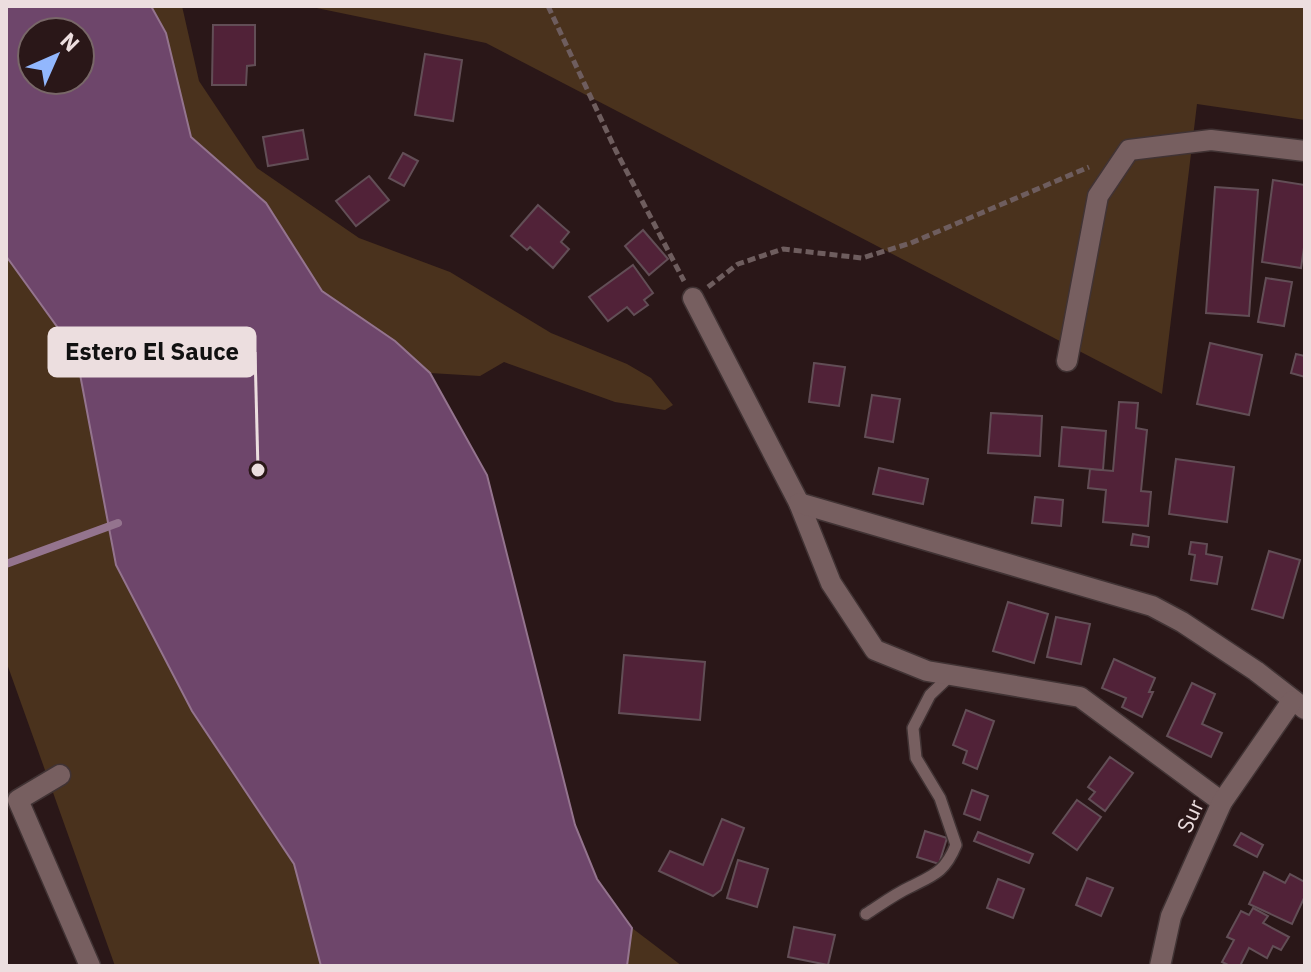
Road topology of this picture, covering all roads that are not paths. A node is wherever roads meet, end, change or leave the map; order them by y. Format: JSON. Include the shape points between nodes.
{"nodes":[{"id":1,"x":1305,"y":151,"type":"edge"},
{"id":2,"x":693,"y":298,"type":"road end"},
{"id":3,"x":1067,"y":361,"type":"dead end"},
{"id":4,"x":799,"y":503,"type":"junction"},
{"id":5,"x":951,"y":675,"type":"junction"},
{"id":6,"x":1298,"y":705,"type":"edge"},
{"id":7,"x":60,"y":775,"type":"dead end"},
{"id":8,"x":1222,"y":802,"type":"junction"},
{"id":9,"x":866,"y":914,"type":"dead end"},
{"id":10,"x":90,"y":966,"type":"edge"},
{"id":11,"x":1160,"y":966,"type":"edge"}],
"edges":[{"from":1,"to":3,"type":"street","via":[[1211,140],[1129,150],[1098,196]]},
{"from":2,"to":4,"type":"street"},
{"from":4,"to":5,"type":"street","via":[[831,583],[875,650]]},
{"from":4,"to":6,"type":"street","via":[[1152,606],[1256,671]]},
{"from":5,"to":8,"type":"street","via":[[1080,697]]},
{"from":5,"to":9,"type":"lane","via":[[930,695],[913,728],[916,758],[940,798],[956,845],[950,861],[934,876]]},
{"from":6,"to":8,"type":"street","name":"Sur"},
{"from":7,"to":10,"type":"street","via":[[18,800]]},
{"from":8,"to":11,"type":"street","name":"Sur","via":[[1171,916]]}]}
